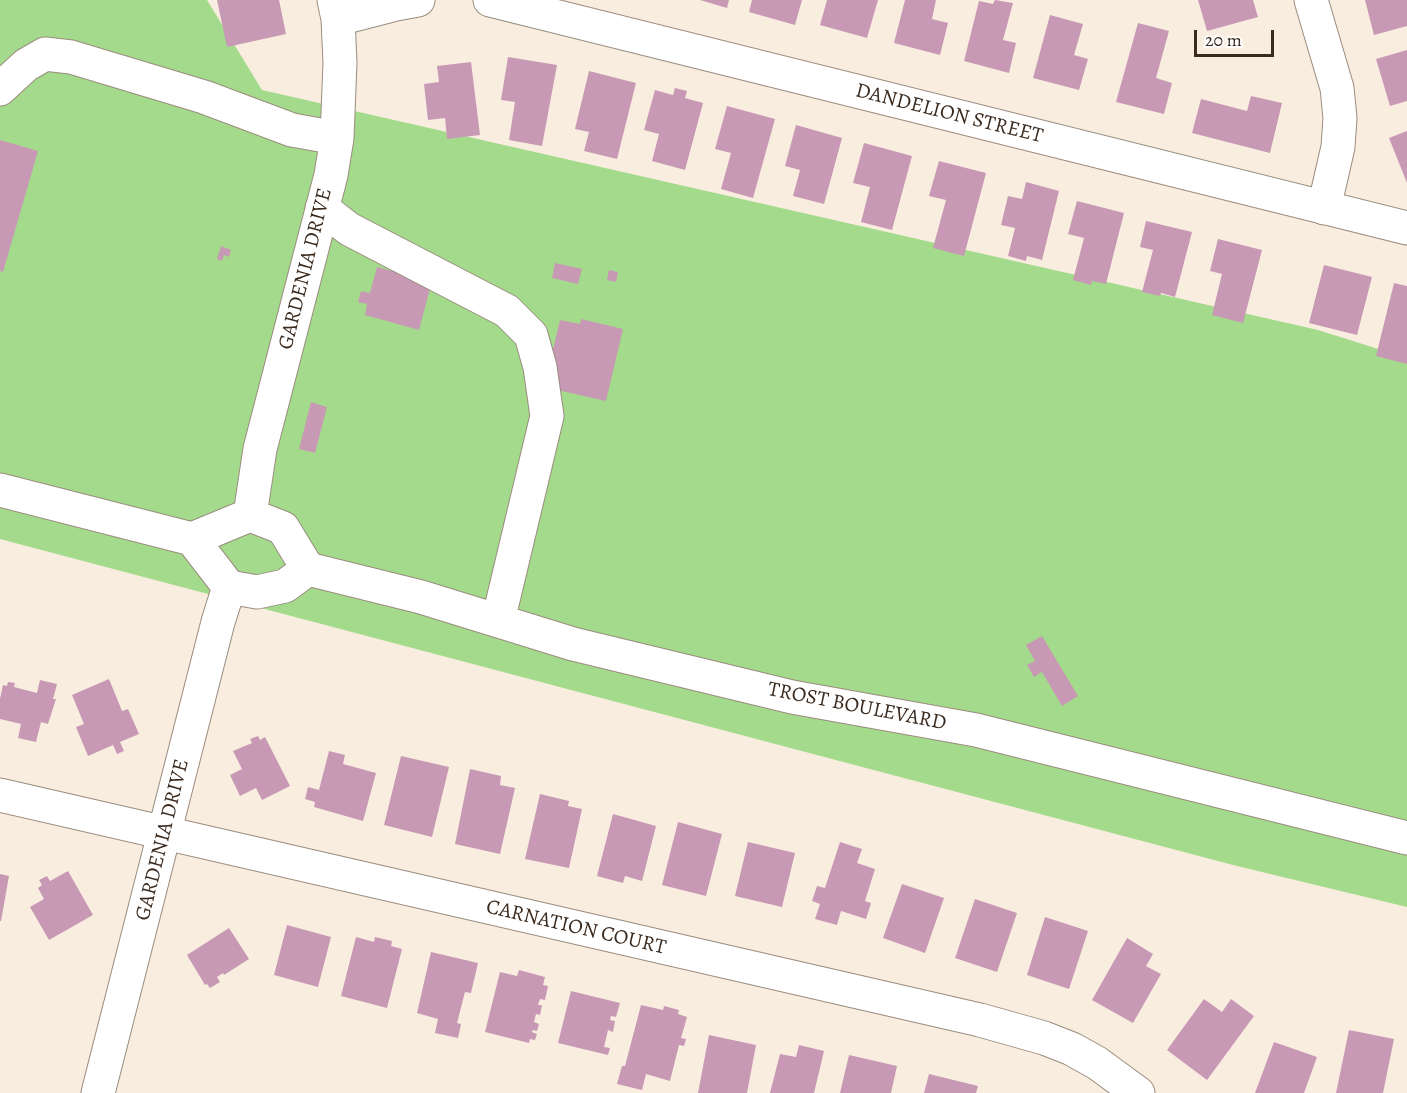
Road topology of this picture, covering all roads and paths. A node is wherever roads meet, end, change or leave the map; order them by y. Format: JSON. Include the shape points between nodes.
{"nodes":[{"id":1,"x":418,"y":0,"type":"edge"},
{"id":2,"x":490,"y":0,"type":"edge"},
{"id":3,"x":1311,"y":0,"type":"edge"},
{"id":4,"x":336,"y":10,"type":"edge"},
{"id":5,"x":0,"y":89,"type":"edge"},
{"id":6,"x":337,"y":138,"type":"junction"},
{"id":7,"x":322,"y":208,"type":"junction"},
{"id":8,"x":1324,"y":208,"type":"junction"},
{"id":9,"x":1407,"y":228,"type":"edge"},
{"id":10,"x":0,"y":490,"type":"edge"},
{"id":11,"x":250,"y":515,"type":"junction"},
{"id":12,"x":192,"y":539,"type":"junction"},
{"id":13,"x":308,"y":570,"type":"junction"},
{"id":14,"x":229,"y":587,"type":"junction"},
{"id":15,"x":498,"y":621,"type":"junction"},
{"id":16,"x":0,"y":795,"type":"edge"},
{"id":17,"x":164,"y":833,"type":"junction"},
{"id":18,"x":1407,"y":838,"type":"edge"},
{"id":19,"x":98,"y":1093,"type":"edge"},
{"id":20,"x":1138,"y":1093,"type":"edge"}],
"edges":[{"from":1,"to":4,"type":"street","name":"GARDENIA DRIVE"},
{"from":2,"to":8,"type":"street","name":"DANDELION STREET"},
{"from":3,"to":8,"type":"street","via":[[1337,88],[1340,118],[1338,147]]},
{"from":4,"to":6,"type":"street","name":"GARDENIA DRIVE","via":[[340,72]]},
{"from":5,"to":6,"type":"street","via":[[45,54],[71,57],[204,97],[292,130]]},
{"from":6,"to":7,"type":"street","name":"GARDENIA DRIVE"},
{"from":7,"to":11,"type":"street","name":"GARDENIA DRIVE","via":[[260,449]]},
{"from":7,"to":15,"type":"street","via":[[349,229],[507,311],[531,335],[547,416]]},
{"from":8,"to":9,"type":"street","name":"DANDELION STREET"},
{"from":10,"to":12,"type":"street"},
{"from":11,"to":12,"type":"street"},
{"from":11,"to":13,"type":"street","via":[[284,528]]},
{"from":12,"to":14,"type":"street"},
{"from":13,"to":14,"type":"street","via":[[285,586],[257,592]]},
{"from":13,"to":15,"type":"street","name":"TROST BOULEVARD","via":[[421,597]]},
{"from":14,"to":17,"type":"street","name":"GARDENIA DRIVE"},
{"from":15,"to":18,"type":"street","name":"TROST BOULEVARD","via":[[573,644],[792,697],[976,730]]},
{"from":16,"to":17,"type":"street","name":"CARNATION COURT"},
{"from":17,"to":19,"type":"street","name":"GARDENIA DRIVE"},
{"from":17,"to":20,"type":"street","name":"CARNATION COURT","via":[[980,1020],[1072,1049]]}]}
